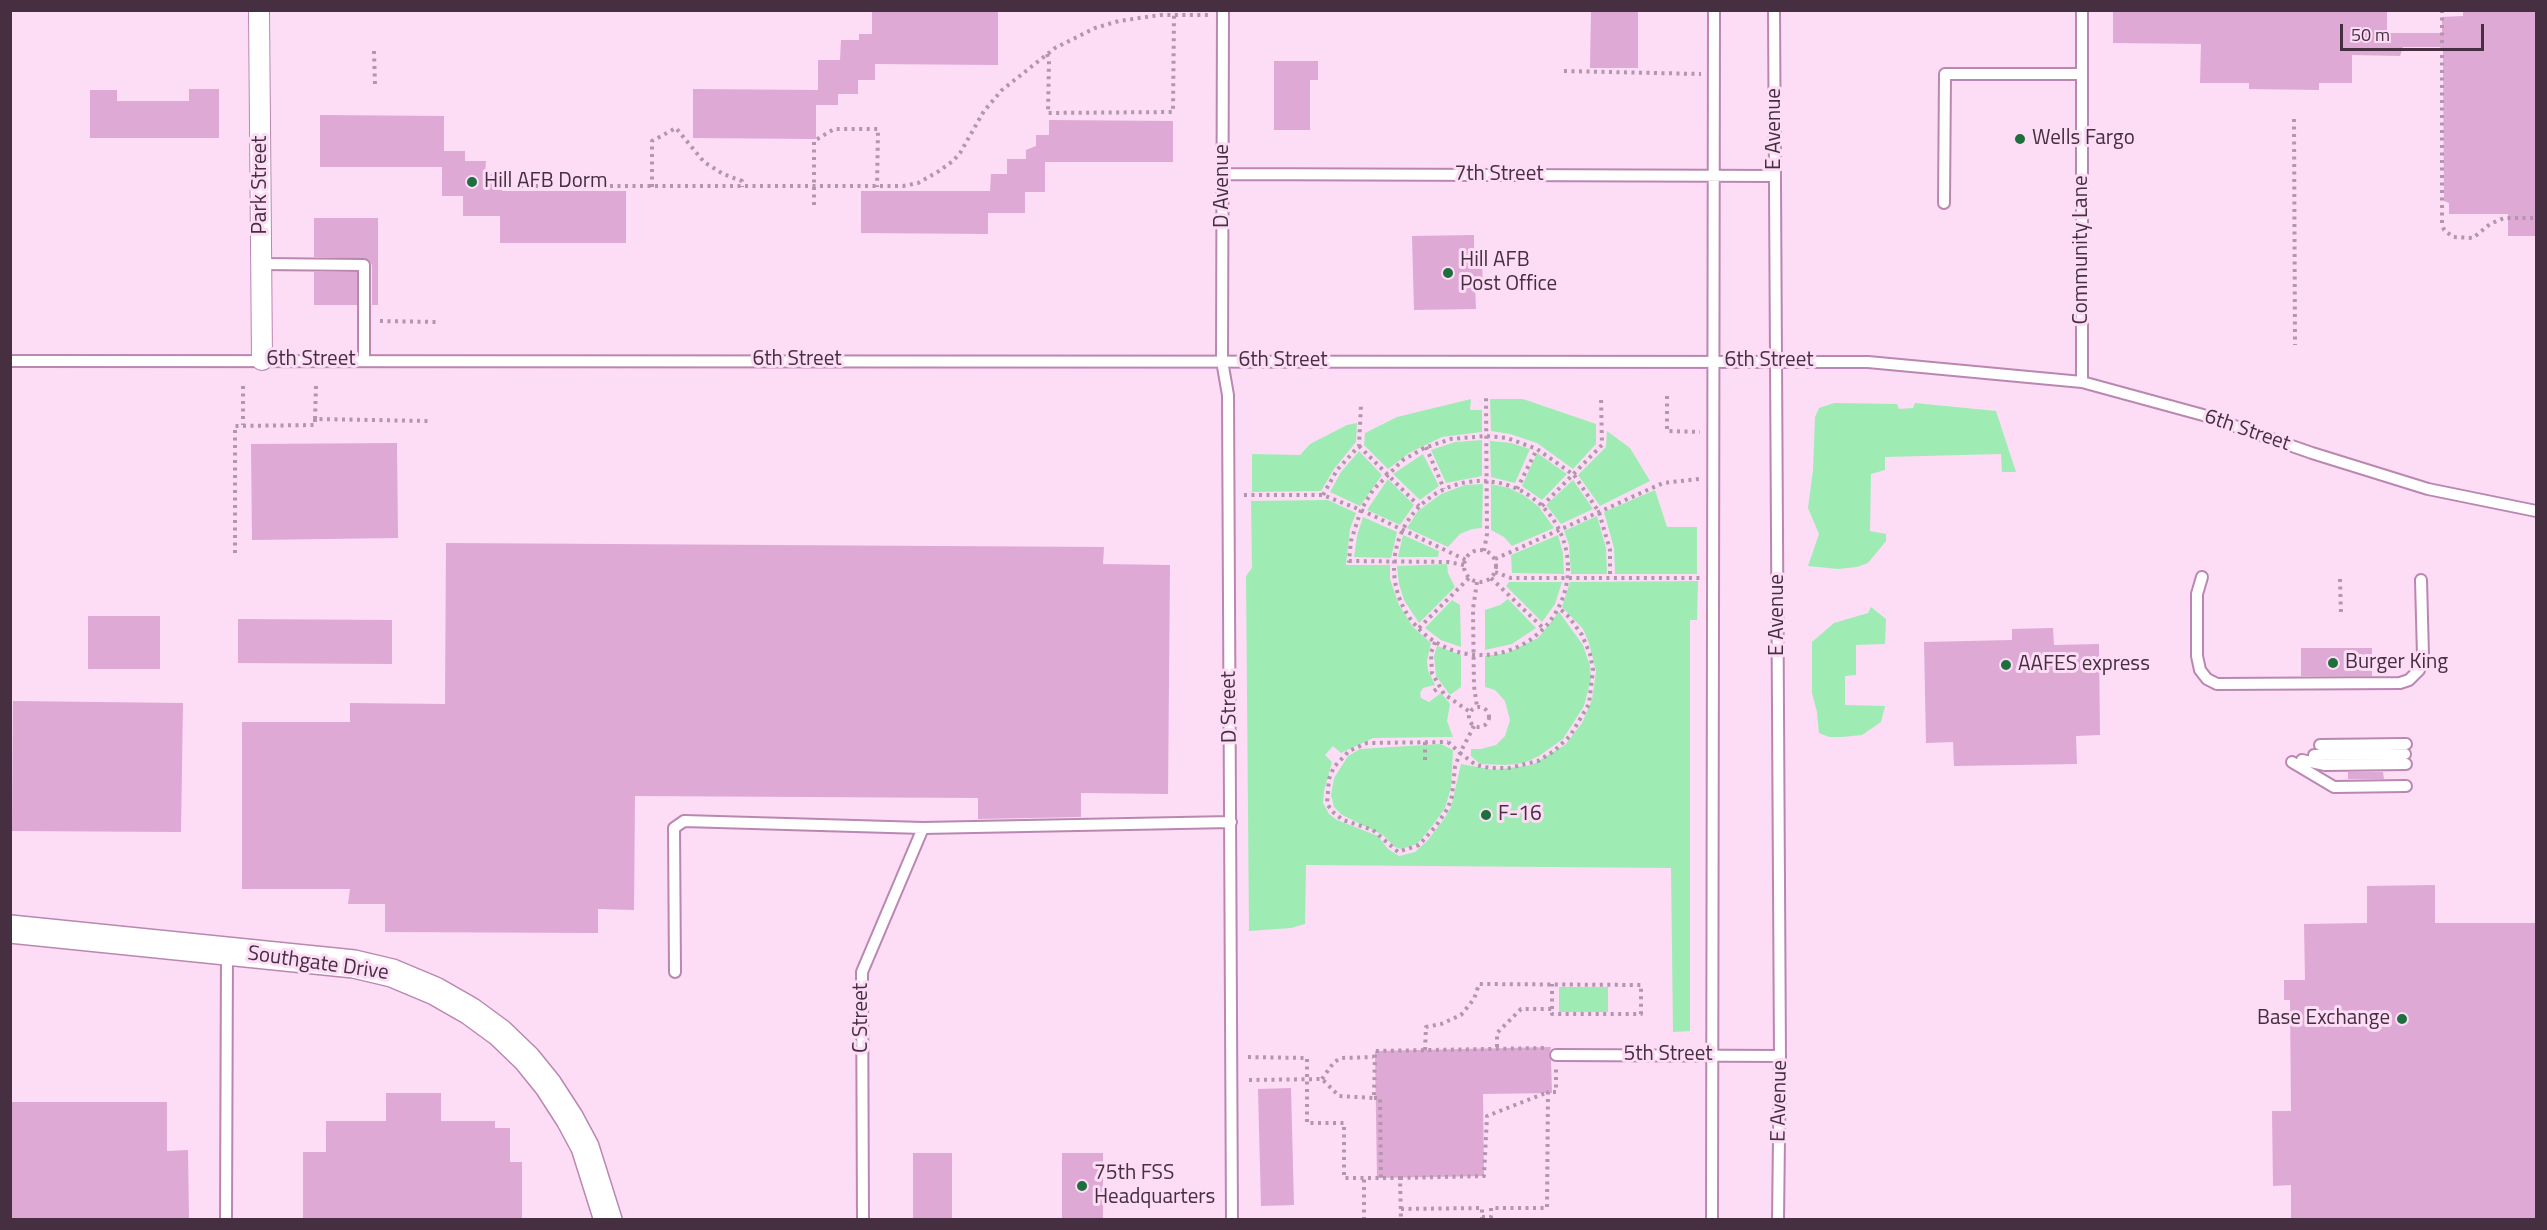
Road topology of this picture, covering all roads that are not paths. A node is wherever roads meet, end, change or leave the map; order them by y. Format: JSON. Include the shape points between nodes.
{"nodes":[{"id":1,"x":259,"y":10,"type":"edge"},
{"id":2,"x":1223,"y":10,"type":"edge"},
{"id":3,"x":1714,"y":10,"type":"edge"},
{"id":4,"x":1774,"y":10,"type":"edge"},
{"id":5,"x":2082,"y":10,"type":"edge"},
{"id":6,"x":2082,"y":74,"type":"junction"},
{"id":7,"x":1223,"y":174,"type":"junction"},
{"id":8,"x":1714,"y":176,"type":"junction"},
{"id":9,"x":1775,"y":176,"type":"junction"},
{"id":10,"x":1944,"y":203,"type":"dead end"},
{"id":11,"x":261,"y":264,"type":"junction"},
{"id":12,"x":262,"y":360,"type":"junction"},
{"id":13,"x":364,"y":360,"type":"junction"},
{"id":14,"x":1222,"y":361,"type":"junction"},
{"id":15,"x":1714,"y":361,"type":"junction"},
{"id":16,"x":10,"y":362,"type":"edge"},
{"id":17,"x":1776,"y":362,"type":"junction"},
{"id":18,"x":2082,"y":382,"type":"junction"},
{"id":19,"x":2536,"y":511,"type":"edge"},
{"id":20,"x":2202,"y":577,"type":"dead end"},
{"id":21,"x":2421,"y":580,"type":"dead end"},
{"id":22,"x":2317,"y":750,"type":"dead end"},
{"id":23,"x":2406,"y":786,"type":"dead end"},
{"id":24,"x":1231,"y":822,"type":"junction"},
{"id":25,"x":923,"y":828,"type":"junction"},
{"id":26,"x":10,"y":929,"type":"edge"},
{"id":27,"x":227,"y":951,"type":"junction"},
{"id":28,"x":675,"y":972,"type":"dead end"},
{"id":29,"x":1556,"y":1055,"type":"road end"},
{"id":30,"x":1712,"y":1055,"type":"junction"},
{"id":31,"x":1780,"y":1056,"type":"junction"},
{"id":32,"x":226,"y":1220,"type":"edge"},
{"id":33,"x":608,"y":1220,"type":"edge"},
{"id":34,"x":863,"y":1220,"type":"edge"},
{"id":35,"x":1232,"y":1220,"type":"edge"},
{"id":36,"x":1712,"y":1220,"type":"edge"},
{"id":37,"x":1778,"y":1220,"type":"edge"}],
"edges":[{"from":1,"to":11,"type":"street","name":"Park Street"},
{"from":2,"to":7,"type":"lane","name":"D Avenue"},
{"from":3,"to":8,"type":"lane"},
{"from":4,"to":9,"type":"lane","name":"E Avenue"},
{"from":5,"to":6,"type":"lane","name":"Community Lane"},
{"from":6,"to":10,"type":"lane","via":[[1945,74]]},
{"from":6,"to":18,"type":"lane","name":"Community Lane"},
{"from":7,"to":8,"type":"lane","name":"7th Street"},
{"from":7,"to":14,"type":"lane","name":"D Avenue"},
{"from":8,"to":9,"type":"lane","name":"7th Street"},
{"from":8,"to":15,"type":"lane"},
{"from":9,"to":17,"type":"lane","name":"E Avenue"},
{"from":11,"to":12,"type":"street","name":"Park Street"},
{"from":11,"to":13,"type":"lane","via":[[364,265]]},
{"from":12,"to":13,"type":"lane","name":"6th Street"},
{"from":12,"to":16,"type":"lane","name":"6th Street"},
{"from":13,"to":14,"type":"lane","name":"6th Street"},
{"from":14,"to":15,"type":"lane","name":"6th Street"},
{"from":14,"to":24,"type":"lane","name":"D Street","via":[[1228,394]]},
{"from":15,"to":17,"type":"lane","name":"6th Street"},
{"from":15,"to":30,"type":"lane"},
{"from":17,"to":18,"type":"lane","name":"6th Street","via":[[1868,362]]},
{"from":17,"to":31,"type":"lane","name":"E Avenue"},
{"from":18,"to":19,"type":"lane","name":"6th Street","via":[[2203,415],[2428,489]]},
{"from":20,"to":21,"type":"lane","via":[[2197,594],[2197,656],[2207,679],[2217,684],[2409,680],[2419,669],[2423,656]]},
{"from":22,"to":23,"type":"lane","via":[[2406,754],[2325,765],[2297,761],[2334,786]]},
{"from":24,"to":25,"type":"lane"},
{"from":24,"to":35,"type":"lane","name":"D Street"},
{"from":25,"to":28,"type":"lane","via":[[684,821],[674,828]]},
{"from":25,"to":34,"type":"lane","name":"C Street","via":[[862,972]]},
{"from":26,"to":27,"type":"main road","name":"Southgate Drive"},
{"from":27,"to":32,"type":"lane"},
{"from":27,"to":33,"type":"main road","name":"Southgate Drive","via":[[320,960],[387,972],[445,996],[485,1021],[533,1065],[565,1109],[589,1157]]},
{"from":29,"to":30,"type":"lane","name":"5th Street"},
{"from":30,"to":31,"type":"lane","name":"5th Street"},
{"from":30,"to":36,"type":"lane"},
{"from":31,"to":37,"type":"lane","name":"E Avenue"}]}
